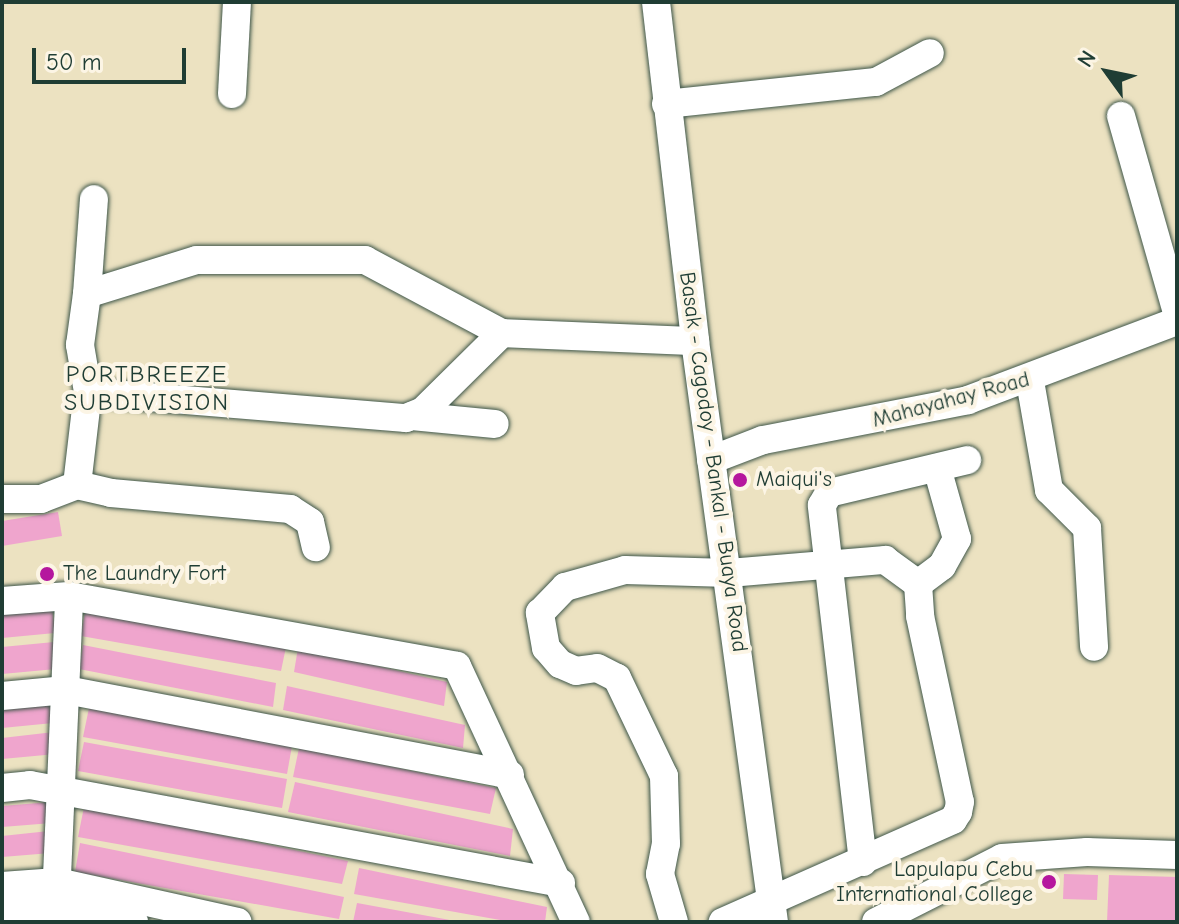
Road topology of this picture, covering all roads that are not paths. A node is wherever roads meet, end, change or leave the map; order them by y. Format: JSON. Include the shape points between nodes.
{"nodes":[{"id":1,"x":237,"y":2,"type":"edge"},
{"id":2,"x":656,"y":2,"type":"edge"},
{"id":3,"x":930,"y":53,"type":"dead end"},
{"id":4,"x":232,"y":94,"type":"dead end"},
{"id":5,"x":666,"y":104,"type":"junction"},
{"id":6,"x":1121,"y":116,"type":"dead end"},
{"id":7,"x":94,"y":199,"type":"dead end"},
{"id":8,"x":87,"y":294,"type":"junction"},
{"id":9,"x":1177,"y":313,"type":"edge"},
{"id":10,"x":1177,"y":321,"type":"edge"},
{"id":11,"x":502,"y":333,"type":"junction"},
{"id":12,"x":695,"y":341,"type":"junction"},
{"id":13,"x":1030,"y":381,"type":"junction"},
{"id":14,"x":88,"y":392,"type":"junction"},
{"id":15,"x":412,"y":416,"type":"junction"},
{"id":16,"x":706,"y":421,"type":"junction"},
{"id":17,"x":495,"y":424,"type":"dead end"},
{"id":18,"x":763,"y":440,"type":"junction"},
{"id":19,"x":711,"y":460,"type":"junction"},
{"id":20,"x":967,"y":460,"type":"dead end"},
{"id":21,"x":937,"y":468,"type":"junction"},
{"id":22,"x":77,"y":485,"type":"junction"},
{"id":23,"x":2,"y":499,"type":"edge"},
{"id":24,"x":316,"y":547,"type":"dead end"},
{"id":25,"x":831,"y":562,"type":"junction"},
{"id":26,"x":729,"y":573,"type":"junction"},
{"id":27,"x":918,"y":584,"type":"junction"},
{"id":28,"x":69,"y":596,"type":"junction"},
{"id":29,"x":2,"y":601,"type":"edge"},
{"id":30,"x":1094,"y":647,"type":"dead end"},
{"id":31,"x":66,"y":690,"type":"junction"},
{"id":32,"x":2,"y":696,"type":"edge"},
{"id":33,"x":510,"y":775,"type":"junction"},
{"id":34,"x":2,"y":788,"type":"edge"},
{"id":35,"x":63,"y":791,"type":"junction"},
{"id":36,"x":1177,"y":855,"type":"edge"},
{"id":37,"x":863,"y":862,"type":"junction"},
{"id":38,"x":561,"y":883,"type":"junction"},
{"id":39,"x":2,"y":886,"type":"edge"},
{"id":40,"x":56,"y":903,"type":"edge"},
{"id":41,"x":2,"y":909,"type":"edge"},
{"id":42,"x":772,"y":911,"type":"edge"},
{"id":43,"x":158,"y":913,"type":"edge"},
{"id":44,"x":134,"y":922,"type":"edge"},
{"id":45,"x":238,"y":922,"type":"edge"},
{"id":46,"x":576,"y":922,"type":"edge"},
{"id":47,"x":674,"y":922,"type":"edge"},
{"id":48,"x":723,"y":922,"type":"edge"},
{"id":49,"x":876,"y":922,"type":"edge"}],
"edges":[{"from":1,"to":4,"type":"street"},
{"from":2,"to":5,"type":"street","name":"Basak - Cagodoy - Bankal - Buaya Road"},
{"from":3,"to":5,"type":"street","via":[[876,82]]},
{"from":5,"to":12,"type":"street","name":"Basak - Cagodoy - Bankal - Buaya Road"},
{"from":6,"to":9,"type":"street"},
{"from":7,"to":8,"type":"street"},
{"from":8,"to":11,"type":"street","via":[[197,260],[341,256],[392,271]]},
{"from":8,"to":14,"type":"street","via":[[80,345]]},
{"from":10,"to":13,"type":"street","name":"Mahayahay Road"},
{"from":11,"to":12,"type":"street"},
{"from":11,"to":15,"type":"street"},
{"from":12,"to":16,"type":"street","name":"Basak - Cagodoy - Bankal - Buaya Road"},
{"from":13,"to":18,"type":"street","name":"Mahayahay Road","via":[[900,417]]},
{"from":13,"to":30,"type":"street","via":[[1049,490],[1087,528]]},
{"from":14,"to":15,"type":"street","via":[[293,412]]},
{"from":14,"to":22,"type":"street"},
{"from":15,"to":17,"type":"street"},
{"from":16,"to":18,"type":"street","name":"Mahayahay Road"},
{"from":16,"to":19,"type":"street","name":"Basak - Cagodoy - Bankal - Buaya Road"},
{"from":18,"to":19,"type":"street","name":"Mahayahay Road"},
{"from":19,"to":26,"type":"street","name":"Basak - Cagodoy - Bankal - Buaya Road"},
{"from":20,"to":21,"type":"street"},
{"from":21,"to":25,"type":"street","via":[[829,493],[822,505]]},
{"from":21,"to":27,"type":"street","via":[[957,539],[942,566]]},
{"from":22,"to":23,"type":"street","via":[[41,499]]},
{"from":22,"to":24,"type":"street","via":[[111,493],[280,506],[310,522]]},
{"from":25,"to":26,"type":"street"},
{"from":25,"to":27,"type":"street","via":[[880,558]]},
{"from":25,"to":37,"type":"street"},
{"from":26,"to":42,"type":"street","name":"Basak - Cagodoy - Bankal - Buaya Road"},
{"from":26,"to":47,"type":"street","via":[[625,570],[593,575],[565,587],[540,613],[546,648],[560,664],[576,671],[597,668],[617,678],[664,776],[666,844],[660,874]]},
{"from":27,"to":37,"type":"street","via":[[920,616],[960,802],[953,820]]},
{"from":28,"to":29,"type":"street"},
{"from":28,"to":31,"type":"street"},
{"from":28,"to":33,"type":"street","via":[[457,666]]},
{"from":31,"to":32,"type":"street"},
{"from":31,"to":33,"type":"street"},
{"from":31,"to":35,"type":"street"},
{"from":33,"to":38,"type":"street"},
{"from":34,"to":35,"type":"street","via":[[30,785]]},
{"from":35,"to":38,"type":"street"},
{"from":35,"to":40,"type":"street"},
{"from":36,"to":49,"type":"street","via":[[1087,852],[1002,858]]},
{"from":37,"to":42,"type":"street"},
{"from":38,"to":46,"type":"street"},
{"from":39,"to":40,"type":"street"},
{"from":40,"to":41,"type":"street"},
{"from":40,"to":43,"type":"street"},
{"from":40,"to":44,"type":"street"},
{"from":42,"to":48,"type":"street"},
{"from":43,"to":45,"type":"street"}]}
